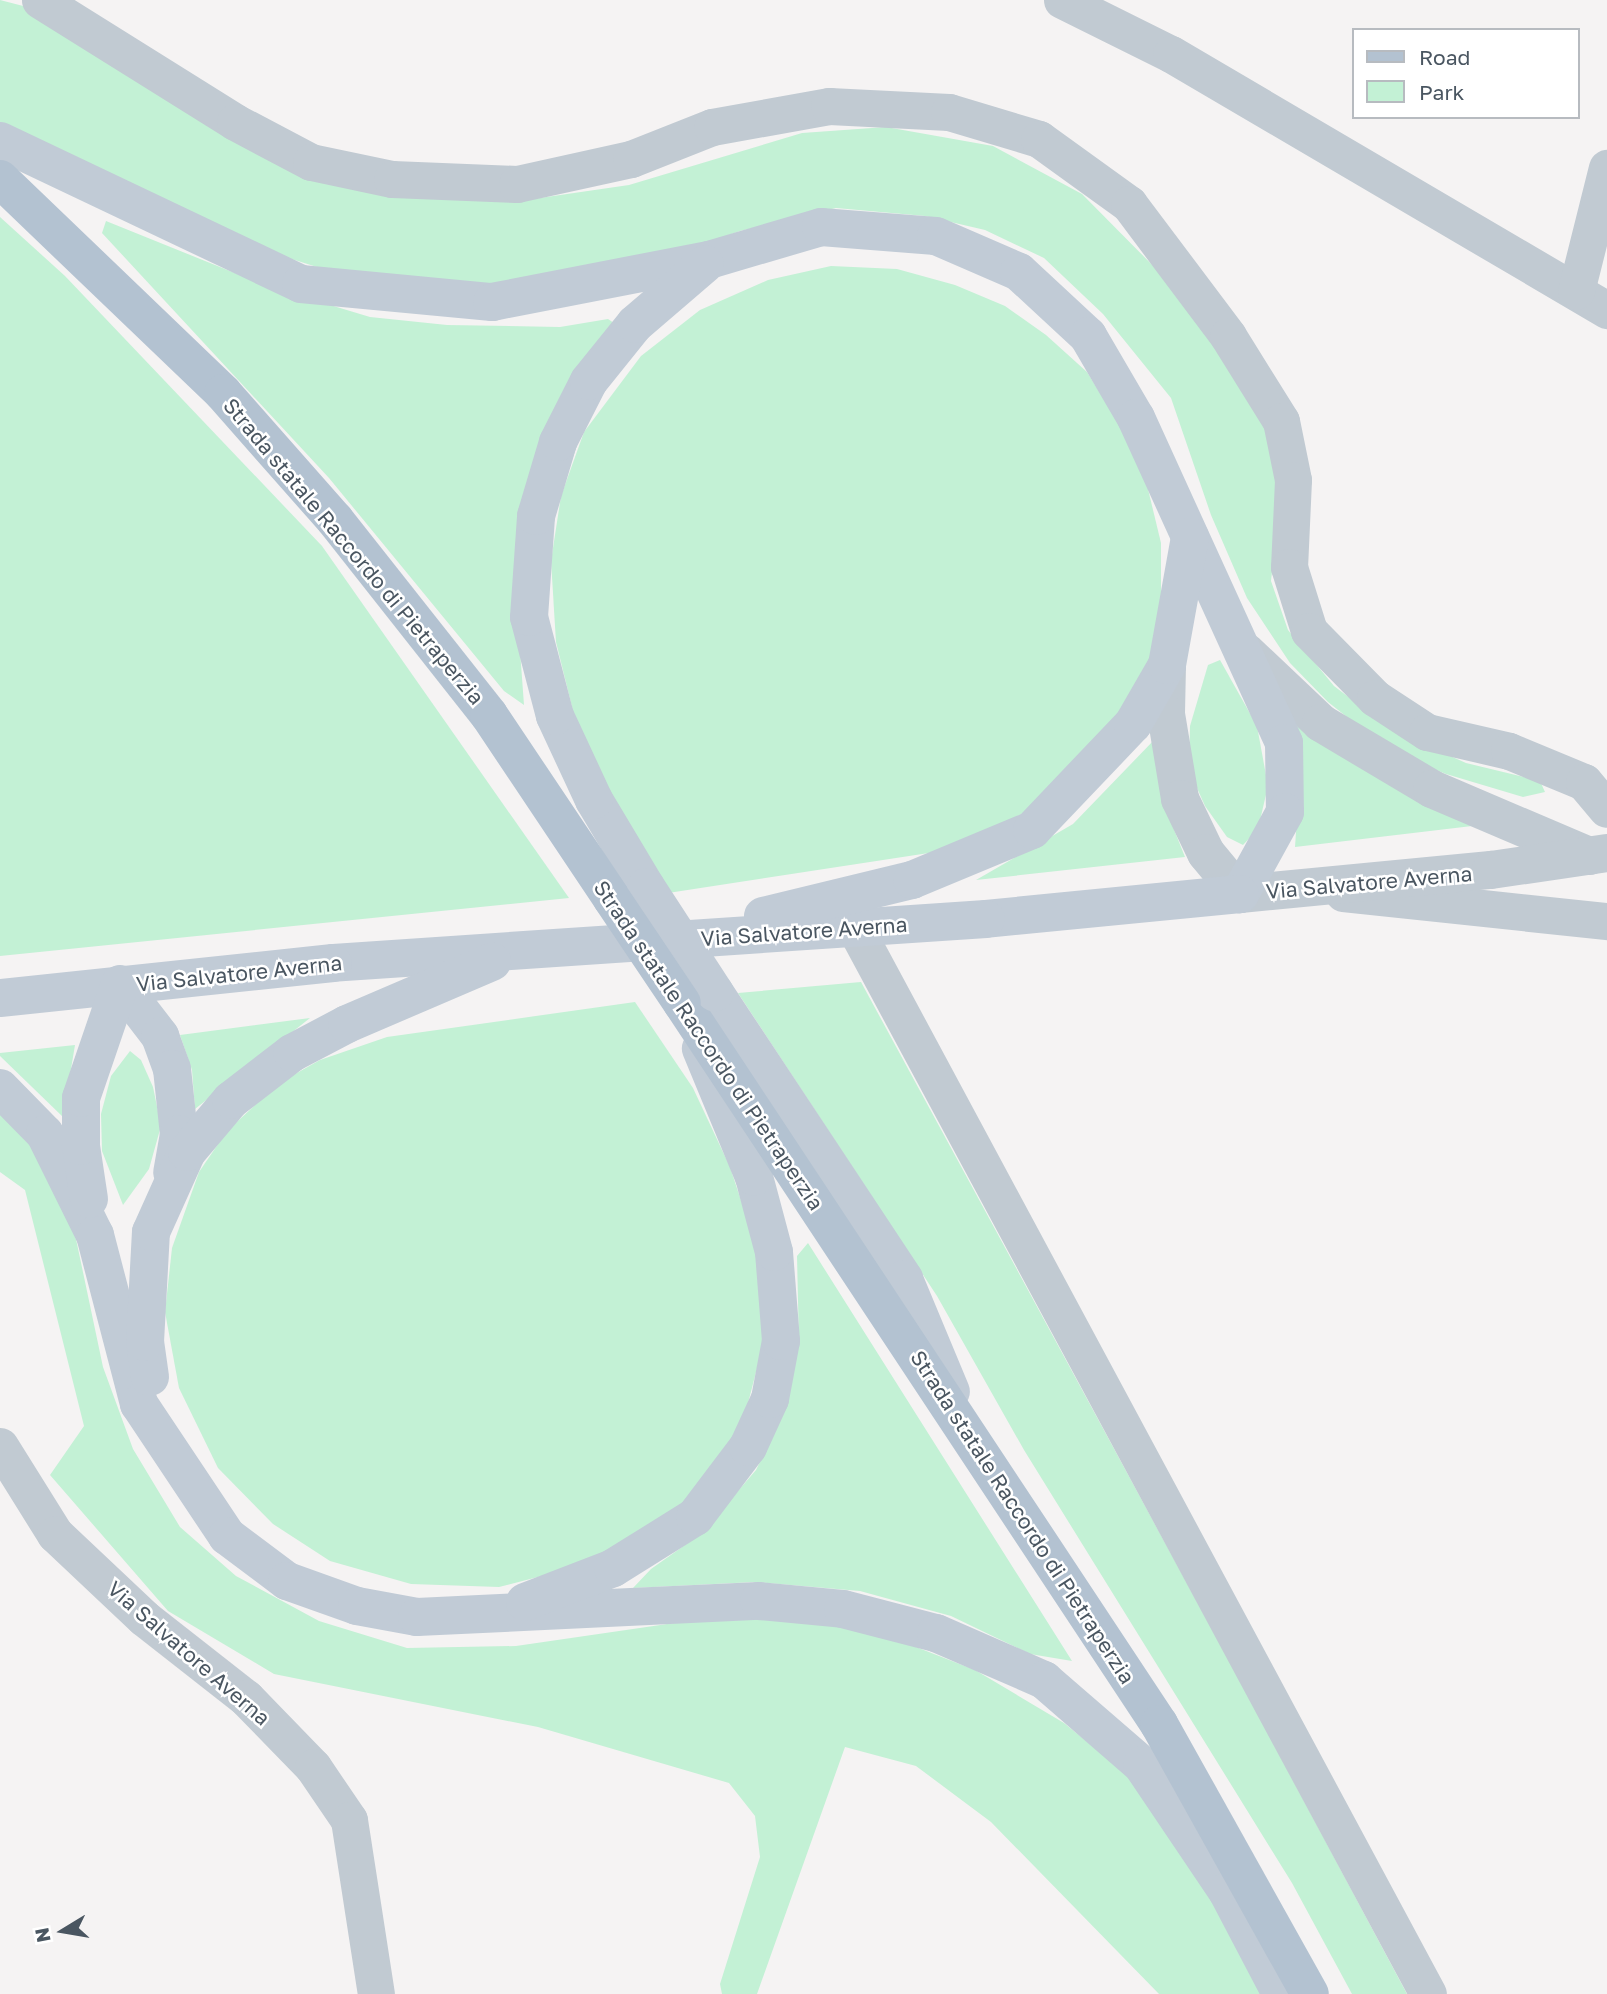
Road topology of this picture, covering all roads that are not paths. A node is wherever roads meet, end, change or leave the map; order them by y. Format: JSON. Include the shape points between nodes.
{"nodes":[{"id":1,"x":40,"y":0,"type":"edge"},
{"id":2,"x":1062,"y":0,"type":"edge"},
{"id":3,"x":0,"y":141,"type":"edge"},
{"id":4,"x":1607,"y":169,"type":"edge"},
{"id":5,"x":0,"y":178,"type":"edge"},
{"id":6,"x":709,"y":260,"type":"junction"},
{"id":7,"x":1576,"y":292,"type":"junction"},
{"id":8,"x":1607,"y":310,"type":"edge"},
{"id":9,"x":1190,"y":537,"type":"junction"},
{"id":10,"x":1246,"y":652,"type":"junction"},
{"id":11,"x":1167,"y":665,"type":"junction"},
{"id":12,"x":1607,"y":809,"type":"edge"},
{"id":13,"x":1598,"y":854,"type":"edge"},
{"id":14,"x":1307,"y":890,"type":"junction"},
{"id":15,"x":629,"y":893,"type":"junction"},
{"id":16,"x":1240,"y":894,"type":"junction"},
{"id":17,"x":1607,"y":921,"type":"edge"},
{"id":18,"x":855,"y":928,"type":"junction"},
{"id":19,"x":663,"y":940,"type":"junction"},
{"id":20,"x":519,"y":951,"type":"junction"},
{"id":21,"x":120,"y":984,"type":"junction"},
{"id":22,"x":0,"y":998,"type":"edge"},
{"id":23,"x":699,"y":998,"type":"junction"},
{"id":24,"x":0,"y":1088,"type":"edge"},
{"id":25,"x":167,"y":1195,"type":"junction"},
{"id":26,"x":95,"y":1236,"type":"junction"},
{"id":27,"x":156,"y":1431,"type":"junction"},
{"id":28,"x":0,"y":1446,"type":"edge"},
{"id":29,"x":480,"y":1616,"type":"junction"},
{"id":30,"x":376,"y":1994,"type":"edge"},
{"id":31,"x":1281,"y":1994,"type":"edge"},
{"id":32,"x":1310,"y":1994,"type":"edge"},
{"id":33,"x":1428,"y":1994,"type":"edge"}],
"edges":[{"from":1,"to":12,"type":"street","via":[[236,122],[312,162],[392,179],[517,184],[631,159],[712,127],[829,106],[949,112],[1039,139],[1129,204],[1220,325],[1281,421],[1293,480],[1289,567],[1309,631],[1375,698],[1427,732],[1509,751],[1584,782]]},
{"from":2,"to":7,"type":"street","via":[[1171,54]]},
{"from":3,"to":6,"type":"main road","via":[[301,284],[492,302]]},
{"from":4,"to":7,"type":"street"},
{"from":5,"to":15,"type":"main road","name":"Strada statale Raccordo di Pietraperzia","via":[[223,393],[335,520]]},
{"from":6,"to":9,"type":"main road","via":[[821,227],[936,236],[1019,272],[1088,336],[1136,418]]},
{"from":6,"to":15,"type":"main road","via":[[635,324],[589,381],[558,442],[536,516],[529,617],[555,716],[594,800]]},
{"from":7,"to":8,"type":"street"},
{"from":9,"to":10,"type":"main road"},
{"from":9,"to":11,"type":"main road"},
{"from":10,"to":13,"type":"street","via":[[1321,723],[1432,789]]},
{"from":10,"to":16,"type":"main road","via":[[1284,743],[1285,812]]},
{"from":11,"to":16,"type":"street","via":[[1166,715],[1180,799],[1206,853]]},
{"from":11,"to":19,"type":"main road","via":[[1133,724],[1032,830],[912,880]]},
{"from":13,"to":14,"type":"street","name":"Via Salvatore Averna"},
{"from":14,"to":16,"type":"street","name":"Via Salvatore Averna"},
{"from":14,"to":17,"type":"street"},
{"from":15,"to":23,"type":"main road","name":"Strada statale Raccordo di Pietraperzia","bridge":true},
{"from":16,"to":18,"type":"main road","name":"Via Salvatore Averna"},
{"from":18,"to":19,"type":"main road","name":"Via Salvatore Averna"},
{"from":18,"to":33,"type":"street"},
{"from":19,"to":20,"type":"main road","name":"Via Salvatore Averna"},
{"from":20,"to":21,"type":"main road","name":"Via Salvatore Averna"},
{"from":20,"to":25,"type":"main road","via":[[347,1024],[292,1053],[231,1100],[187,1152]]},
{"from":21,"to":22,"type":"main road","name":"Via Salvatore Averna"},
{"from":21,"to":25,"type":"main road","via":[[160,1036],[172,1069],[179,1135]]},
{"from":21,"to":26,"type":"main road","via":[[80,1098],[81,1146]]},
{"from":23,"to":29,"type":"main road","via":[[774,1252],[781,1340],[770,1399],[748,1447],[695,1517],[613,1568]]},
{"from":23,"to":32,"type":"main road","name":"Strada statale Raccordo di Pietraperzia","via":[[970,1436],[1159,1724]]},
{"from":24,"to":26,"type":"main road","via":[[45,1134]]},
{"from":25,"to":27,"type":"main road","via":[[151,1232],[145,1342]]},
{"from":26,"to":27,"type":"main road","via":[[139,1404]]},
{"from":27,"to":29,"type":"main road","via":[[227,1536],[287,1581],[369,1608],[417,1617]]},
{"from":28,"to":30,"type":"street","name":"Via Salvatore Averna","via":[[55,1534],[144,1618],[246,1698],[313,1768],[349,1820]]},
{"from":29,"to":31,"type":"main road","via":[[759,1601],[843,1609],[936,1633],[1044,1680],[1142,1765],[1227,1891]]}]}
